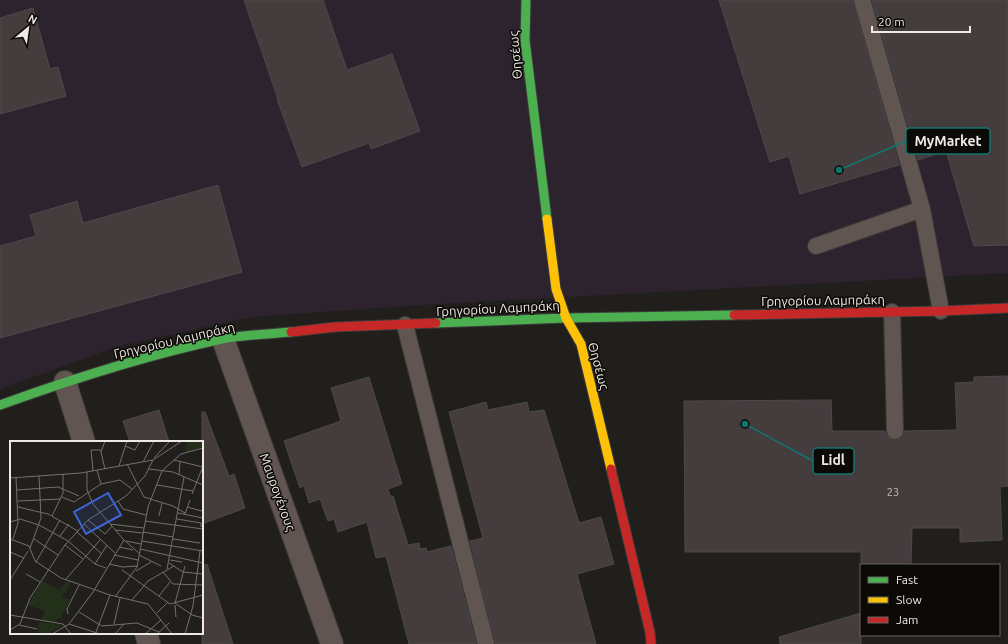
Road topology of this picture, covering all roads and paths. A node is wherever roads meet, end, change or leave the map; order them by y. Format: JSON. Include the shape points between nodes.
{"nodes":[{"id":1,"x":526,"y":0,"type":"edge"},
{"id":2,"x":862,"y":0,"type":"edge"},
{"id":3,"x":922,"y":209,"type":"junction"},
{"id":4,"x":816,"y":246,"type":"dead end"},
{"id":5,"x":1008,"y":308,"type":"edge"},
{"id":6,"x":941,"y":311,"type":"junction"},
{"id":7,"x":892,"y":312,"type":"junction"},
{"id":8,"x":566,"y":318,"type":"junction"},
{"id":9,"x":405,"y":325,"type":"junction"},
{"id":10,"x":223,"y":339,"type":"junction"},
{"id":11,"x":65,"y":382,"type":"junction"},
{"id":12,"x":0,"y":405,"type":"edge"},
{"id":13,"x":894,"y":431,"type":"dead end"},
{"id":14,"x":84,"y":441,"type":"edge"},
{"id":15,"x":146,"y":634,"type":"edge"},
{"id":16,"x":149,"y":644,"type":"edge"},
{"id":17,"x":332,"y":644,"type":"edge"},
{"id":18,"x":486,"y":644,"type":"edge"},
{"id":19,"x":651,"y":644,"type":"edge"}],
"edges":[{"from":1,"to":8,"type":"main road","name":"Θησέως","via":[[525,40],[556,290]]},
{"from":2,"to":3,"type":"lane"},
{"from":3,"to":4,"type":"lane"},
{"from":3,"to":6,"type":"lane"},
{"from":5,"to":6,"type":"main road","name":"Γρηγορίου Λαμπράκη"},
{"from":6,"to":7,"type":"main road","name":"Γρηγορίου Λαμπράκη"},
{"from":7,"to":8,"type":"main road","name":"Γρηγορίου Λαμπράκη"},
{"from":7,"to":13,"type":"lane"},
{"from":8,"to":9,"type":"main road","name":"Γρηγορίου Λαμπράκη"},
{"from":8,"to":19,"type":"main road","name":"Θησέως","via":[[581,344]]},
{"from":9,"to":10,"type":"main road","name":"Γρηγορίου Λαμπράκη","via":[[335,327]]},
{"from":9,"to":18,"type":"lane"},
{"from":10,"to":11,"type":"main road","name":"Γρηγορίου Λαμπράκη"},
{"from":10,"to":17,"type":"street","name":"Μαυρογένους"},
{"from":11,"to":12,"type":"main road","name":"Γρηγορίου Λαμπράκη"},
{"from":11,"to":14,"type":"street"},
{"from":15,"to":16,"type":"street"}]}
